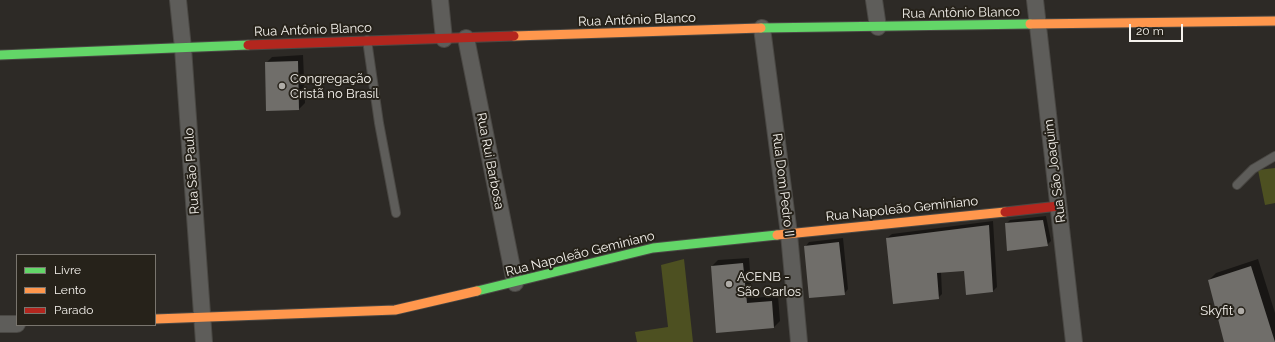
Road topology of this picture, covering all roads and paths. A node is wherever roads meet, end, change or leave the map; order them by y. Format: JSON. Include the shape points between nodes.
{"nodes":[{"id":1,"x":178,"y":0,"type":"edge"},
{"id":2,"x":440,"y":0,"type":"edge"},
{"id":3,"x":874,"y":0,"type":"edge"},
{"id":4,"x":1035,"y":0,"type":"edge"},
{"id":5,"x":1275,"y":21,"type":"edge"},
{"id":6,"x":1038,"y":25,"type":"junction"},
{"id":7,"x":878,"y":27,"type":"junction"},
{"id":8,"x":762,"y":28,"type":"junction"},
{"id":9,"x":466,"y":38,"type":"junction"},
{"id":10,"x":444,"y":39,"type":"junction"},
{"id":11,"x":367,"y":40,"type":"junction"},
{"id":12,"x":183,"y":48,"type":"junction"},
{"id":13,"x":0,"y":55,"type":"edge"},
{"id":14,"x":1275,"y":156,"type":"edge"},
{"id":15,"x":1237,"y":184,"type":"dead end"},
{"id":16,"x":1059,"y":206,"type":"junction"},
{"id":17,"x":396,"y":213,"type":"dead end"},
{"id":18,"x":789,"y":234,"type":"junction"},
{"id":19,"x":515,"y":283,"type":"junction"},
{"id":20,"x":203,"y":318,"type":"junction"},
{"id":21,"x":156,"y":319,"type":"edge"},
{"id":22,"x":0,"y":324,"type":"edge"},
{"id":23,"x":16,"y":324,"type":"edge"},
{"id":24,"x":204,"y":342,"type":"edge"},
{"id":25,"x":799,"y":342,"type":"edge"},
{"id":26,"x":1074,"y":342,"type":"edge"}],
"edges":[{"from":1,"to":12,"type":"street","name":"Rua São Paulo"},
{"from":2,"to":10,"type":"street"},
{"from":3,"to":7,"type":"street"},
{"from":4,"to":6,"type":"street","name":"Rua São Joaquim"},
{"from":5,"to":6,"type":"street","name":"Rua Antônio Blanco"},
{"from":6,"to":7,"type":"street","name":"Rua Antônio Blanco"},
{"from":6,"to":16,"type":"street","name":"Rua São Joaquim"},
{"from":7,"to":8,"type":"street","name":"Rua Antônio Blanco"},
{"from":8,"to":9,"type":"street","name":"Rua Antônio Blanco"},
{"from":8,"to":18,"type":"street","name":"Rua Dom Pedro II"},
{"from":9,"to":10,"type":"street","name":"Rua Antônio Blanco"},
{"from":9,"to":19,"type":"street","name":"Rua Rui Barbosa"},
{"from":10,"to":11,"type":"street","name":"Rua Antônio Blanco"},
{"from":11,"to":12,"type":"street","name":"Rua Antônio Blanco"},
{"from":11,"to":17,"type":"lane"},
{"from":12,"to":13,"type":"street","name":"Rua Antônio Blanco"},
{"from":12,"to":20,"type":"street","name":"Rua São Paulo"},
{"from":14,"to":15,"type":"lane","via":[[1252,169]]},
{"from":16,"to":18,"type":"street","name":"Rua Napoleão Geminiano"},
{"from":16,"to":26,"type":"street","name":"Rua São Joaquim"},
{"from":18,"to":19,"type":"street","name":"Rua Napoleão Geminiano","via":[[654,248]]},
{"from":18,"to":25,"type":"street","name":"Rua Dom Pedro II"},
{"from":19,"to":20,"type":"street","name":"Rua Napoleão Geminiano","via":[[395,310]]},
{"from":20,"to":21,"type":"street","name":"Rua Napoleão Geminiano"},
{"from":20,"to":24,"type":"street","name":"Rua São Paulo"},
{"from":22,"to":23,"type":"street"}]}
